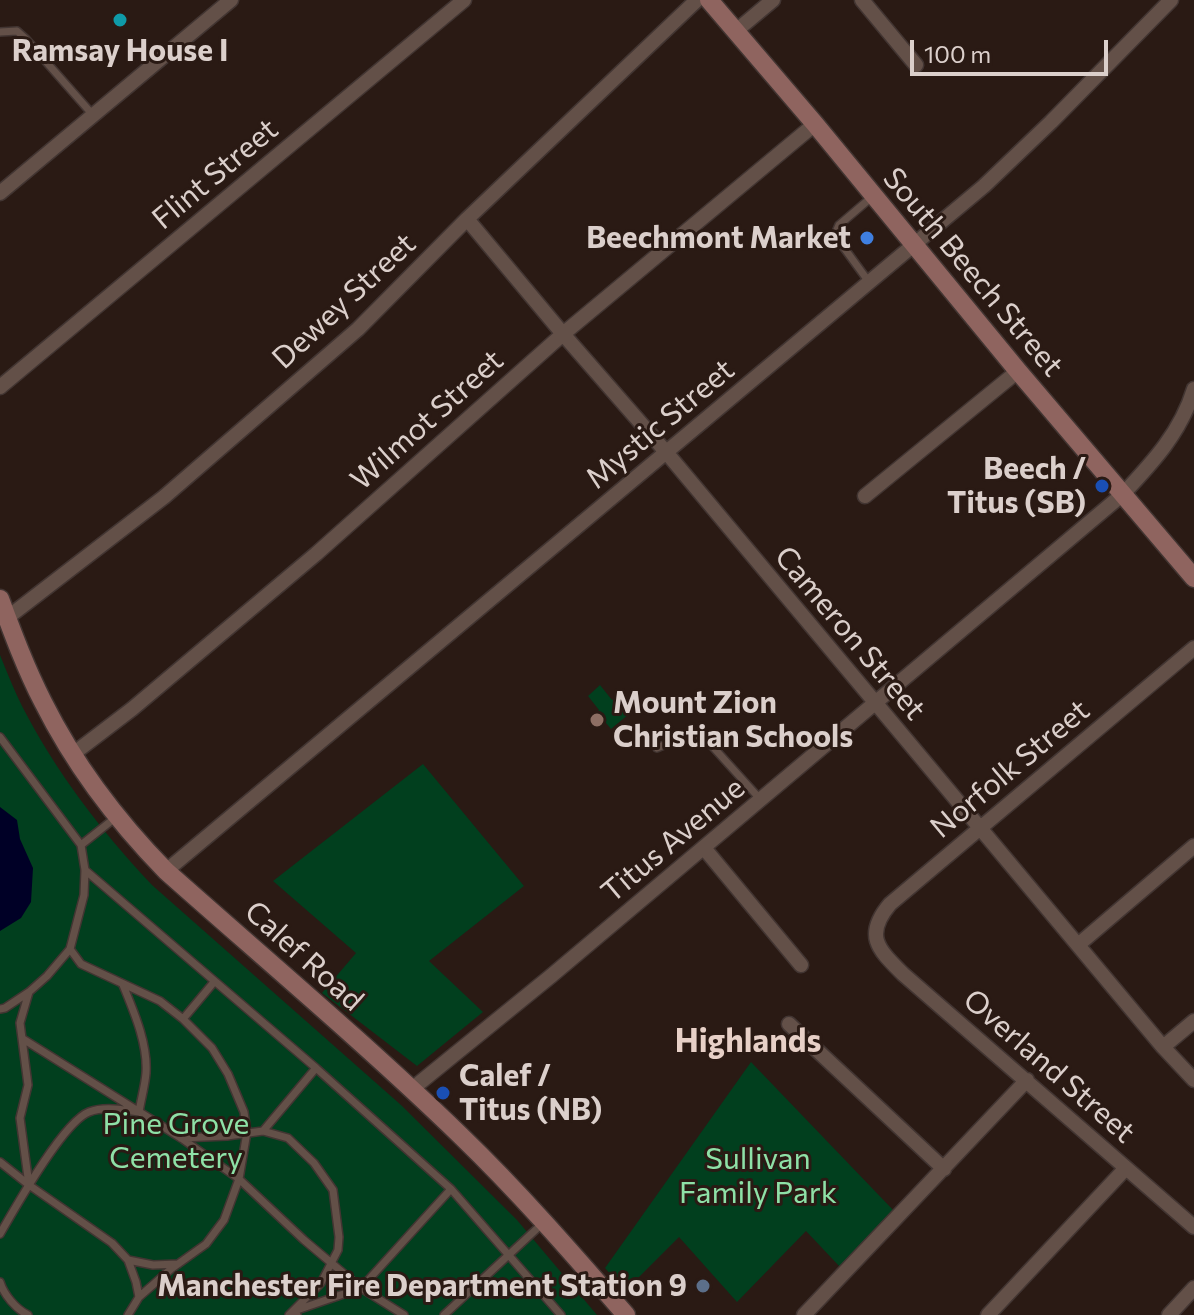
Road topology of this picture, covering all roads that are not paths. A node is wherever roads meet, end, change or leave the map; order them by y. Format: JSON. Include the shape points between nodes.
{"nodes":[{"id":1,"x":231,"y":0,"type":"edge"},
{"id":2,"x":464,"y":0,"type":"edge"},
{"id":3,"x":697,"y":0,"type":"edge"},
{"id":4,"x":709,"y":0,"type":"edge"},
{"id":5,"x":773,"y":0,"type":"edge"},
{"id":6,"x":862,"y":0,"type":"edge"},
{"id":7,"x":1171,"y":0,"type":"edge"},
{"id":8,"x":736,"y":31,"type":"junction"},
{"id":9,"x":0,"y":32,"type":"edge"},
{"id":10,"x":916,"y":65,"type":"dead end"},
{"id":11,"x":93,"y":115,"type":"junction"},
{"id":12,"x":815,"y":124,"type":"junction"},
{"id":13,"x":0,"y":193,"type":"edge"},
{"id":14,"x":873,"y":196,"type":"junction"},
{"id":15,"x":467,"y":219,"type":"junction"},
{"id":16,"x":914,"y":244,"type":"junction"},
{"id":17,"x":869,"y":282,"type":"junction"},
{"id":18,"x":563,"y":334,"type":"junction"},
{"id":19,"x":1018,"y":371,"type":"junction"},
{"id":20,"x":0,"y":387,"type":"edge"},
{"id":21,"x":1194,"y":389,"type":"edge"},
{"id":22,"x":666,"y":452,"type":"junction"},
{"id":23,"x":1123,"y":494,"type":"junction"},
{"id":24,"x":865,"y":496,"type":"dead end"},
{"id":25,"x":1194,"y":578,"type":"edge"},
{"id":26,"x":0,"y":599,"type":"edge"},
{"id":27,"x":7,"y":618,"type":"junction"},
{"id":28,"x":1194,"y":648,"type":"edge"},
{"id":29,"x":876,"y":704,"type":"junction"},
{"id":30,"x":0,"y":737,"type":"edge"},
{"id":31,"x":657,"y":748,"type":"dead end"},
{"id":32,"x":73,"y":754,"type":"junction"},
{"id":33,"x":761,"y":800,"type":"junction"},
{"id":34,"x":117,"y":816,"type":"junction"},
{"id":35,"x":980,"y":828,"type":"junction"},
{"id":36,"x":81,"y":845,"type":"junction"},
{"id":37,"x":1194,"y":846,"type":"edge"},
{"id":38,"x":704,"y":848,"type":"junction"},
{"id":39,"x":85,"y":870,"type":"junction"},
{"id":40,"x":166,"y":871,"type":"junction"},
{"id":41,"x":876,"y":940,"type":"joint"},
{"id":42,"x":1078,"y":945,"type":"junction"},
{"id":43,"x":70,"y":949,"type":"junction"},
{"id":44,"x":801,"y":965,"type":"dead end"},
{"id":45,"x":214,"y":982,"type":"junction"},
{"id":46,"x":123,"y":985,"type":"junction"},
{"id":47,"x":29,"y":992,"type":"junction"},
{"id":48,"x":0,"y":1009,"type":"edge"},
{"id":49,"x":183,"y":1019,"type":"junction"},
{"id":50,"x":1194,"y":1021,"type":"edge"},
{"id":51,"x":789,"y":1024,"type":"dead end"},
{"id":52,"x":23,"y":1039,"type":"junction"},
{"id":53,"x":1163,"y":1047,"type":"junction"},
{"id":54,"x":316,"y":1068,"type":"junction"},
{"id":55,"x":1027,"y":1080,"type":"junction"},
{"id":56,"x":1194,"y":1080,"type":"edge"},
{"id":57,"x":412,"y":1089,"type":"junction"},
{"id":58,"x":139,"y":1112,"type":"junction"},
{"id":59,"x":263,"y":1131,"type":"junction"},
{"id":60,"x":247,"y":1132,"type":"junction"},
{"id":61,"x":181,"y":1138,"type":"junction"},
{"id":62,"x":0,"y":1162,"type":"edge"},
{"id":63,"x":1126,"y":1168,"type":"junction"},
{"id":64,"x":944,"y":1169,"type":"junction"},
{"id":65,"x":239,"y":1179,"type":"junction"},
{"id":66,"x":29,"y":1185,"type":"junction"},
{"id":67,"x":451,"y":1189,"type":"junction"},
{"id":68,"x":544,"y":1221,"type":"junction"},
{"id":69,"x":1194,"y":1227,"type":"edge"},
{"id":70,"x":0,"y":1234,"type":"edge"},
{"id":71,"x":508,"y":1255,"type":"junction"},
{"id":72,"x":128,"y":1260,"type":"junction"},
{"id":73,"x":331,"y":1262,"type":"junction"},
{"id":74,"x":180,"y":1264,"type":"junction"},
{"id":75,"x":0,"y":1282,"type":"edge"},
{"id":76,"x":361,"y":1288,"type":"junction"},
{"id":77,"x":1194,"y":1288,"type":"edge"},
{"id":78,"x":139,"y":1297,"type":"junction"},
{"id":79,"x":293,"y":1314,"type":"edge"},
{"id":80,"x":28,"y":1315,"type":"edge"},
{"id":81,"x":128,"y":1315,"type":"edge"},
{"id":82,"x":404,"y":1315,"type":"edge"},
{"id":83,"x":444,"y":1315,"type":"edge"},
{"id":84,"x":561,"y":1315,"type":"edge"},
{"id":85,"x":626,"y":1315,"type":"edge"},
{"id":86,"x":804,"y":1315,"type":"edge"},
{"id":87,"x":988,"y":1315,"type":"edge"},
{"id":88,"x":1169,"y":1315,"type":"edge"}],
"edges":[{"from":1,"to":11,"type":"street"},
{"from":2,"to":20,"type":"street","name":"Flint Street"},
{"from":3,"to":15,"type":"street","name":"Dewey Street"},
{"from":4,"to":8,"type":"main road","name":"South Beech Street"},
{"from":5,"to":8,"type":"street"},
{"from":6,"to":10,"type":"street"},
{"from":7,"to":16,"type":"street","name":"Mystic Street","via":[[984,186]]},
{"from":8,"to":12,"type":"main road","name":"South Beech Street"},
{"from":9,"to":11,"type":"lane","via":[[17,31],[26,39]]},
{"from":11,"to":13,"type":"street"},
{"from":12,"to":14,"type":"main road","name":"South Beech Street"},
{"from":12,"to":18,"type":"street","name":"Wilmot Street"},
{"from":14,"to":16,"type":"main road","name":"South Beech Street"},
{"from":14,"to":17,"type":"lane","via":[[836,232]]},
{"from":15,"to":18,"type":"street","name":"Cameron Street"},
{"from":15,"to":27,"type":"street","name":"Dewey Street","via":[[358,329],[164,497]]},
{"from":16,"to":17,"type":"street","name":"Mystic Street"},
{"from":16,"to":19,"type":"main road","name":"South Beech Street"},
{"from":17,"to":22,"type":"street","name":"Mystic Street"},
{"from":18,"to":22,"type":"street","name":"Cameron Street"},
{"from":18,"to":32,"type":"street","name":"Wilmot Street","via":[[316,554]]},
{"from":19,"to":23,"type":"main road","name":"South Beech Street"},
{"from":19,"to":24,"type":"street"},
{"from":21,"to":23,"type":"street","name":"Titus Avenue","via":[[1172,437]]},
{"from":22,"to":29,"type":"street","name":"Cameron Street"},
{"from":22,"to":40,"type":"street","name":"Mystic Street"},
{"from":23,"to":25,"type":"main road","name":"South Beech Street"},
{"from":23,"to":29,"type":"street","name":"Titus Avenue"},
{"from":26,"to":27,"type":"main road","name":"Calef Road"},
{"from":27,"to":32,"type":"main road","name":"Calef Road","via":[[43,702]]},
{"from":28,"to":35,"type":"street","name":"Norfolk Street"},
{"from":29,"to":33,"type":"street","name":"Titus Avenue"},
{"from":29,"to":35,"type":"street","name":"Cameron Street"},
{"from":30,"to":36,"type":"lane"},
{"from":31,"to":33,"type":"lane","via":[[693,733],[704,737]]},
{"from":32,"to":34,"type":"main road","name":"Calef Road"},
{"from":33,"to":38,"type":"street","name":"Titus Avenue"},
{"from":34,"to":36,"type":"lane"},
{"from":34,"to":40,"type":"main road","name":"Calef Road"},
{"from":35,"to":41,"type":"street","name":"Norfolk Street","via":[[890,904],[880,916]]},
{"from":35,"to":42,"type":"street","name":"Cameron Street"},
{"from":36,"to":39,"type":"lane"},
{"from":37,"to":42,"type":"street"},
{"from":38,"to":44,"type":"street"},
{"from":38,"to":57,"type":"street","name":"Titus Avenue"},
{"from":39,"to":43,"type":"lane"},
{"from":39,"to":45,"type":"lane"},
{"from":40,"to":57,"type":"main road","name":"Calef Road"},
{"from":41,"to":55,"type":"street","name":"Overland Street","via":[[903,974]]},
{"from":42,"to":53,"type":"street","name":"Cameron Street"},
{"from":43,"to":46,"type":"lane","via":[[81,964]]},
{"from":43,"to":47,"type":"lane"},
{"from":45,"to":49,"type":"lane"},
{"from":45,"to":54,"type":"lane"},
{"from":46,"to":49,"type":"lane","via":[[160,1001]]},
{"from":46,"to":58,"type":"lane","via":[[144,1051]]},
{"from":47,"to":48,"type":"lane"},
{"from":47,"to":52,"type":"lane","via":[[20,1023]]},
{"from":49,"to":60,"type":"lane","via":[[212,1048],[228,1074]]},
{"from":50,"to":53,"type":"street"},
{"from":51,"to":64,"type":"street"},
{"from":52,"to":58,"type":"lane"},
{"from":52,"to":66,"type":"lane","via":[[28,1085],[20,1118]]},
{"from":53,"to":56,"type":"street","name":"Cameron Street"},
{"from":54,"to":59,"type":"lane"},
{"from":54,"to":67,"type":"lane"},
{"from":55,"to":63,"type":"street","name":"Overland Street"},
{"from":55,"to":64,"type":"street"},
{"from":57,"to":68,"type":"main road","name":"Calef Road"},
{"from":58,"to":61,"type":"lane"},
{"from":58,"to":66,"type":"lane","via":[[104,1108],[86,1113],[67,1129]]},
{"from":59,"to":60,"type":"lane"},
{"from":59,"to":73,"type":"lane","via":[[288,1138],[333,1190],[339,1237]]},
{"from":60,"to":61,"type":"lane"},
{"from":60,"to":65,"type":"lane"},
{"from":61,"to":65,"type":"lane"},
{"from":62,"to":66,"type":"lane"},
{"from":63,"to":69,"type":"street","name":"Overland Street"},
{"from":63,"to":87,"type":"street"},
{"from":64,"to":86,"type":"street"},
{"from":65,"to":73,"type":"lane"},
{"from":65,"to":74,"type":"lane","via":[[224,1220],[206,1244]]},
{"from":66,"to":70,"type":"lane"},
{"from":66,"to":72,"type":"lane"},
{"from":67,"to":71,"type":"lane"},
{"from":67,"to":76,"type":"lane"},
{"from":68,"to":71,"type":"lane"},
{"from":68,"to":85,"type":"main road","name":"Calef Road"},
{"from":71,"to":83,"type":"lane"},
{"from":71,"to":84,"type":"lane"},
{"from":72,"to":74,"type":"lane"},
{"from":72,"to":78,"type":"lane"},
{"from":73,"to":76,"type":"lane"},
{"from":73,"to":79,"type":"lane","via":[[321,1283]]},
{"from":74,"to":78,"type":"lane"},
{"from":75,"to":80,"type":"lane","via":[[3,1292]]},
{"from":76,"to":79,"type":"lane"},
{"from":76,"to":82,"type":"lane"},
{"from":77,"to":88,"type":"street"},
{"from":78,"to":81,"type":"lane"}]}
